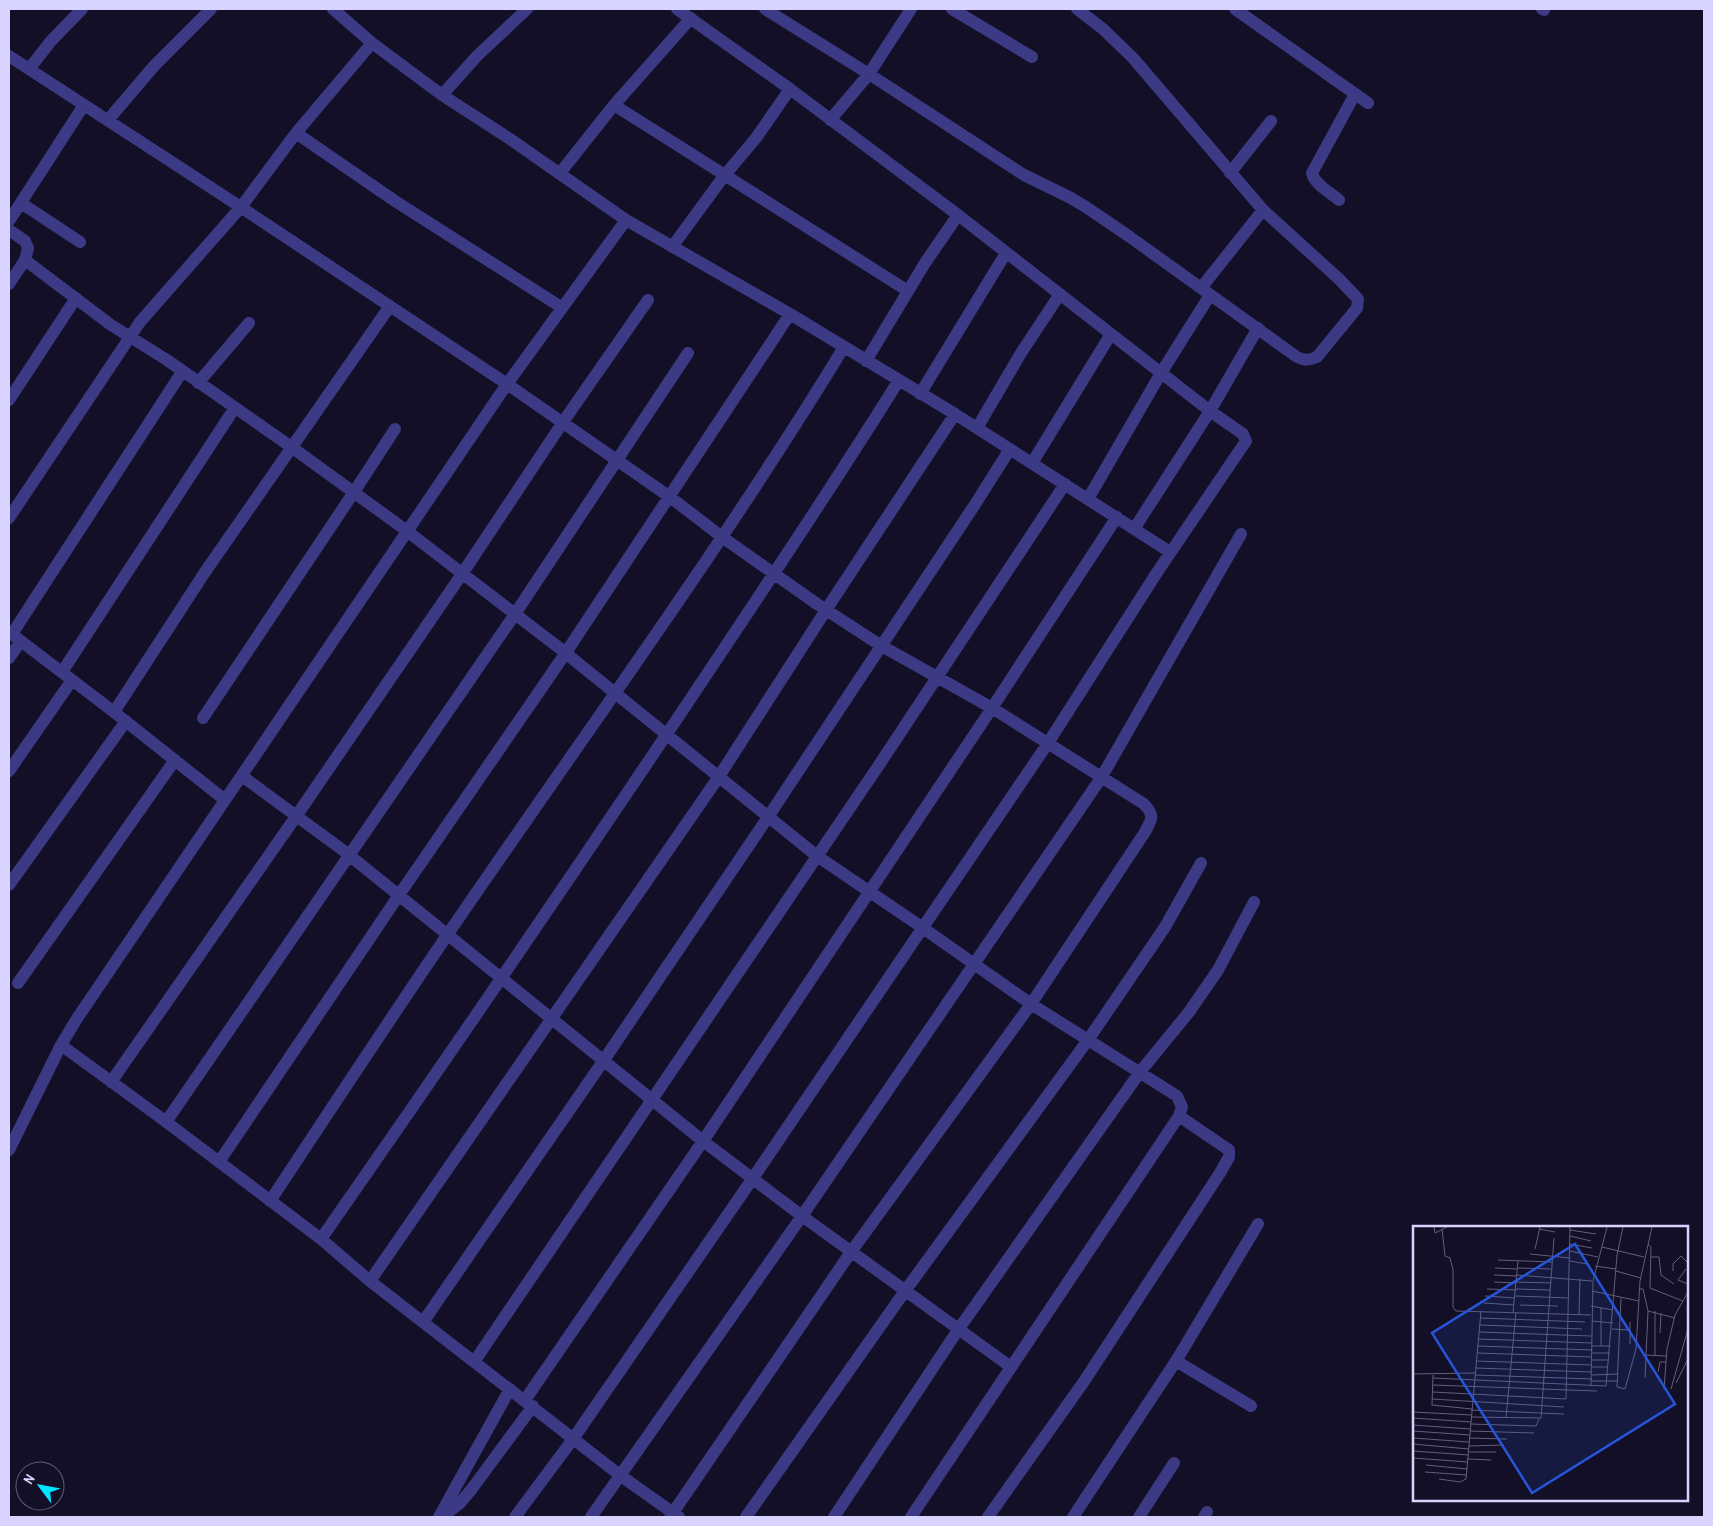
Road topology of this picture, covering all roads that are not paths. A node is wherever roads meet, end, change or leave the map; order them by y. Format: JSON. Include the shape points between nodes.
{"nodes":[{"id":1,"x":82,"y":9,"type":"edge"},
{"id":2,"x":211,"y":9,"type":"edge"},
{"id":3,"x":333,"y":9,"type":"edge"},
{"id":4,"x":527,"y":9,"type":"edge"},
{"id":5,"x":677,"y":9,"type":"edge"},
{"id":6,"x":765,"y":9,"type":"edge"},
{"id":7,"x":911,"y":9,"type":"edge"},
{"id":8,"x":952,"y":9,"type":"edge"},
{"id":9,"x":1077,"y":9,"type":"edge"},
{"id":10,"x":1235,"y":9,"type":"edge"},
{"id":11,"x":691,"y":18,"type":"junction"},
{"id":12,"x":372,"y":42,"type":"junction"},
{"id":13,"x":9,"y":56,"type":"edge"},
{"id":14,"x":1032,"y":57,"type":"dead end"},
{"id":15,"x":29,"y":69,"type":"junction"},
{"id":16,"x":869,"y":74,"type":"junction"},
{"id":17,"x":790,"y":89,"type":"junction"},
{"id":18,"x":1355,"y":94,"type":"junction"},
{"id":19,"x":442,"y":95,"type":"junction"},
{"id":20,"x":1368,"y":103,"type":"dead end"},
{"id":21,"x":84,"y":105,"type":"junction"},
{"id":22,"x":614,"y":105,"type":"junction"},
{"id":23,"x":108,"y":120,"type":"junction"},
{"id":24,"x":830,"y":120,"type":"junction"},
{"id":25,"x":1271,"y":120,"type":"dead end"},
{"id":26,"x":296,"y":133,"type":"junction"},
{"id":27,"x":560,"y":173,"type":"junction"},
{"id":28,"x":1230,"y":173,"type":"junction"},
{"id":29,"x":724,"y":176,"type":"junction"},
{"id":30,"x":1340,"y":200,"type":"dead end"},
{"id":31,"x":21,"y":203,"type":"junction"},
{"id":32,"x":240,"y":207,"type":"junction"},
{"id":33,"x":1263,"y":210,"type":"junction"},
{"id":34,"x":958,"y":215,"type":"junction"},
{"id":35,"x":626,"y":220,"type":"junction"},
{"id":36,"x":9,"y":221,"type":"edge"},
{"id":37,"x":9,"y":230,"type":"edge"},
{"id":38,"x":80,"y":242,"type":"dead end"},
{"id":39,"x":672,"y":247,"type":"junction"},
{"id":40,"x":1006,"y":253,"type":"junction"},
{"id":41,"x":25,"y":260,"type":"junction"},
{"id":42,"x":9,"y":284,"type":"edge"},
{"id":43,"x":908,"y":291,"type":"junction"},
{"id":44,"x":1206,"y":291,"type":"junction"},
{"id":45,"x":1060,"y":294,"type":"junction"},
{"id":46,"x":76,"y":298,"type":"junction"},
{"id":47,"x":648,"y":300,"type":"dead end"},
{"id":48,"x":390,"y":306,"type":"junction"},
{"id":49,"x":561,"y":307,"type":"junction"},
{"id":50,"x":790,"y":314,"type":"junction"},
{"id":51,"x":249,"y":322,"type":"dead end"},
{"id":52,"x":1258,"y":328,"type":"junction"},
{"id":53,"x":1111,"y":334,"type":"junction"},
{"id":54,"x":128,"y":336,"type":"junction"},
{"id":55,"x":844,"y":347,"type":"junction"},
{"id":56,"x":688,"y":352,"type":"dead end"},
{"id":57,"x":866,"y":361,"type":"junction"},
{"id":58,"x":182,"y":372,"type":"junction"},
{"id":59,"x":1161,"y":373,"type":"junction"},
{"id":60,"x":899,"y":380,"type":"junction"},
{"id":61,"x":198,"y":383,"type":"junction"},
{"id":62,"x":507,"y":384,"type":"junction"},
{"id":63,"x":920,"y":394,"type":"junction"},
{"id":64,"x":9,"y":400,"type":"edge"},
{"id":65,"x":234,"y":409,"type":"junction"},
{"id":66,"x":1210,"y":412,"type":"junction"},
{"id":67,"x":955,"y":414,"type":"junction"},
{"id":68,"x":563,"y":422,"type":"junction"},
{"id":69,"x":395,"y":428,"type":"dead end"},
{"id":70,"x":977,"y":428,"type":"junction"},
{"id":71,"x":290,"y":446,"type":"junction"},
{"id":72,"x":1010,"y":449,"type":"junction"},
{"id":73,"x":617,"y":460,"type":"junction"},
{"id":74,"x":1032,"y":462,"type":"junction"},
{"id":75,"x":1065,"y":484,"type":"junction"},
{"id":76,"x":354,"y":492,"type":"junction"},
{"id":77,"x":670,"y":497,"type":"junction"},
{"id":78,"x":1088,"y":499,"type":"junction"},
{"id":79,"x":1117,"y":517,"type":"junction"},
{"id":80,"x":9,"y":518,"type":"edge"},
{"id":81,"x":1134,"y":529,"type":"junction"},
{"id":82,"x":407,"y":532,"type":"junction"},
{"id":83,"x":1241,"y":534,"type":"dead end"},
{"id":84,"x":722,"y":537,"type":"junction"},
{"id":85,"x":1170,"y":552,"type":"junction"},
{"id":86,"x":462,"y":574,"type":"junction"},
{"id":87,"x":774,"y":574,"type":"junction"},
{"id":88,"x":826,"y":610,"type":"junction"},
{"id":89,"x":515,"y":614,"type":"junction"},
{"id":90,"x":14,"y":635,"type":"edge"},
{"id":91,"x":880,"y":645,"type":"junction"},
{"id":92,"x":565,"y":654,"type":"junction"},
{"id":93,"x":9,"y":658,"type":"edge"},
{"id":94,"x":67,"y":676,"type":"junction"},
{"id":95,"x":938,"y":677,"type":"junction"},
{"id":96,"x":614,"y":694,"type":"junction"},
{"id":97,"x":992,"y":708,"type":"junction"},
{"id":98,"x":114,"y":712,"type":"junction"},
{"id":99,"x":203,"y":718,"type":"dead end"},
{"id":100,"x":126,"y":721,"type":"junction"},
{"id":101,"x":666,"y":735,"type":"junction"},
{"id":102,"x":1048,"y":744,"type":"junction"},
{"id":103,"x":175,"y":760,"type":"junction"},
{"id":104,"x":9,"y":771,"type":"edge"},
{"id":105,"x":242,"y":776,"type":"junction"},
{"id":106,"x":718,"y":778,"type":"junction"},
{"id":107,"x":1101,"y":778,"type":"junction"},
{"id":108,"x":224,"y":800,"type":"junction"},
{"id":109,"x":297,"y":815,"type":"junction"},
{"id":110,"x":768,"y":817,"type":"junction"},
{"id":111,"x":349,"y":856,"type":"junction"},
{"id":112,"x":817,"y":856,"type":"junction"},
{"id":113,"x":1201,"y":863,"type":"dead end"},
{"id":114,"x":9,"y":884,"type":"edge"},
{"id":115,"x":869,"y":892,"type":"junction"},
{"id":116,"x":399,"y":895,"type":"junction"},
{"id":117,"x":1254,"y":902,"type":"dead end"},
{"id":118,"x":923,"y":928,"type":"junction"},
{"id":119,"x":448,"y":934,"type":"junction"},
{"id":120,"x":973,"y":963,"type":"junction"},
{"id":121,"x":502,"y":978,"type":"junction"},
{"id":122,"x":18,"y":983,"type":"dead end"},
{"id":123,"x":1031,"y":1004,"type":"junction"},
{"id":124,"x":551,"y":1018,"type":"junction"},
{"id":125,"x":1088,"y":1040,"type":"junction"},
{"id":126,"x":61,"y":1045,"type":"junction"},
{"id":127,"x":604,"y":1060,"type":"junction"},
{"id":128,"x":1140,"y":1072,"type":"junction"},
{"id":129,"x":111,"y":1082,"type":"junction"},
{"id":130,"x":652,"y":1100,"type":"junction"},
{"id":131,"x":1179,"y":1116,"type":"junction"},
{"id":132,"x":166,"y":1122,"type":"junction"},
{"id":133,"x":703,"y":1141,"type":"junction"},
{"id":134,"x":9,"y":1150,"type":"edge"},
{"id":135,"x":219,"y":1162,"type":"junction"},
{"id":136,"x":754,"y":1178,"type":"junction"},
{"id":137,"x":270,"y":1201,"type":"junction"},
{"id":138,"x":802,"y":1216,"type":"junction"},
{"id":139,"x":1258,"y":1224,"type":"dead end"},
{"id":140,"x":321,"y":1239,"type":"junction"},
{"id":141,"x":851,"y":1252,"type":"junction"},
{"id":142,"x":370,"y":1281,"type":"junction"},
{"id":143,"x":905,"y":1291,"type":"junction"},
{"id":144,"x":423,"y":1322,"type":"junction"},
{"id":145,"x":958,"y":1330,"type":"junction"},
{"id":146,"x":1176,"y":1361,"type":"junction"},
{"id":147,"x":474,"y":1362,"type":"junction"},
{"id":148,"x":1011,"y":1367,"type":"junction"},
{"id":149,"x":510,"y":1389,"type":"junction"},
{"id":150,"x":529,"y":1403,"type":"junction"},
{"id":151,"x":1251,"y":1406,"type":"dead end"},
{"id":152,"x":573,"y":1439,"type":"junction"},
{"id":153,"x":1174,"y":1463,"type":"dead end"},
{"id":154,"x":621,"y":1476,"type":"junction"},
{"id":155,"x":674,"y":1516,"type":"edge"},
{"id":156,"x":440,"y":1517,"type":"edge"},
{"id":157,"x":515,"y":1517,"type":"edge"},
{"id":158,"x":591,"y":1517,"type":"edge"},
{"id":159,"x":746,"y":1517,"type":"edge"},
{"id":160,"x":834,"y":1517,"type":"edge"},
{"id":161,"x":911,"y":1517,"type":"edge"},
{"id":162,"x":988,"y":1517,"type":"edge"},
{"id":163,"x":1073,"y":1517,"type":"edge"},
{"id":164,"x":1139,"y":1517,"type":"edge"}],
"edges":[{"from":1,"to":15,"type":"street","via":[[50,40]]},
{"from":2,"to":23,"type":"street","via":[[154,66]]},
{"from":3,"to":12,"type":"street"},
{"from":4,"to":19,"type":"street","via":[[476,56]]},
{"from":5,"to":11,"type":"street"},
{"from":6,"to":16,"type":"street"},
{"from":7,"to":16,"type":"street"},
{"from":8,"to":14,"type":"street"},
{"from":9,"to":28,"type":"street","via":[[1104,29],[1133,58]]},
{"from":10,"to":18,"type":"street"},
{"from":11,"to":17,"type":"street"},
{"from":11,"to":22,"type":"street"},
{"from":12,"to":19,"type":"street"},
{"from":12,"to":26,"type":"street"},
{"from":13,"to":15,"type":"street"},
{"from":15,"to":21,"type":"street"},
{"from":16,"to":24,"type":"street"},
{"from":16,"to":44,"type":"street","via":[[1024,175],[1086,207]]},
{"from":17,"to":24,"type":"street"},
{"from":17,"to":29,"type":"street","via":[[756,138]]},
{"from":18,"to":20,"type":"street"},
{"from":18,"to":30,"type":"street","via":[[1312,173],[1317,182]]},
{"from":19,"to":27,"type":"street"},
{"from":21,"to":23,"type":"street"},
{"from":21,"to":31,"type":"street"},
{"from":22,"to":27,"type":"street"},
{"from":22,"to":29,"type":"street"},
{"from":23,"to":32,"type":"street"},
{"from":24,"to":34,"type":"street"},
{"from":25,"to":28,"type":"street"},
{"from":26,"to":32,"type":"street"},
{"from":26,"to":49,"type":"street","via":[[395,201]]},
{"from":27,"to":35,"type":"street"},
{"from":28,"to":33,"type":"street"},
{"from":29,"to":39,"type":"street"},
{"from":29,"to":43,"type":"street"},
{"from":31,"to":36,"type":"street"},
{"from":31,"to":38,"type":"street"},
{"from":32,"to":48,"type":"street"},
{"from":32,"to":54,"type":"street"},
{"from":33,"to":44,"type":"street"},
{"from":33,"to":52,"type":"street","via":[[1354,294],[1359,303],[1317,357],[1309,360],[1297,357]]},
{"from":34,"to":40,"type":"street"},
{"from":34,"to":43,"type":"street"},
{"from":35,"to":39,"type":"street"},
{"from":35,"to":49,"type":"street"},
{"from":37,"to":41,"type":"street","via":[[28,245]]},
{"from":39,"to":50,"type":"street"},
{"from":40,"to":45,"type":"street"},
{"from":40,"to":63,"type":"street"},
{"from":41,"to":42,"type":"street"},
{"from":41,"to":46,"type":"street"},
{"from":43,"to":57,"type":"street"},
{"from":44,"to":52,"type":"street"},
{"from":44,"to":59,"type":"street"},
{"from":45,"to":53,"type":"street"},
{"from":45,"to":70,"type":"street"},
{"from":46,"to":54,"type":"street"},
{"from":46,"to":64,"type":"street"},
{"from":47,"to":68,"type":"street"},
{"from":48,"to":62,"type":"street"},
{"from":48,"to":71,"type":"street"},
{"from":49,"to":62,"type":"street"},
{"from":50,"to":55,"type":"street"},
{"from":50,"to":77,"type":"street"},
{"from":51,"to":61,"type":"street"},
{"from":52,"to":66,"type":"street"},
{"from":53,"to":59,"type":"street"},
{"from":53,"to":74,"type":"street"},
{"from":54,"to":58,"type":"street"},
{"from":54,"to":80,"type":"street"},
{"from":55,"to":57,"type":"street"},
{"from":55,"to":84,"type":"street"},
{"from":56,"to":73,"type":"street"},
{"from":57,"to":60,"type":"street"},
{"from":58,"to":61,"type":"street"},
{"from":58,"to":90,"type":"street"},
{"from":59,"to":66,"type":"street"},
{"from":59,"to":78,"type":"street"},
{"from":60,"to":63,"type":"street"},
{"from":60,"to":87,"type":"street"},
{"from":61,"to":65,"type":"street"},
{"from":62,"to":68,"type":"street"},
{"from":62,"to":82,"type":"street"},
{"from":63,"to":67,"type":"street"},
{"from":65,"to":71,"type":"street"},
{"from":65,"to":94,"type":"street"},
{"from":66,"to":81,"type":"street"},
{"from":66,"to":85,"type":"street","via":[[1243,434],[1246,440]]},
{"from":67,"to":70,"type":"street"},
{"from":67,"to":88,"type":"street"},
{"from":68,"to":73,"type":"street"},
{"from":68,"to":86,"type":"street"},
{"from":69,"to":76,"type":"street"},
{"from":70,"to":72,"type":"street"},
{"from":71,"to":76,"type":"street"},
{"from":71,"to":98,"type":"street"},
{"from":72,"to":74,"type":"street"},
{"from":72,"to":91,"type":"street"},
{"from":73,"to":77,"type":"street"},
{"from":73,"to":89,"type":"street"},
{"from":74,"to":75,"type":"street"},
{"from":75,"to":78,"type":"street"},
{"from":75,"to":95,"type":"street"},
{"from":76,"to":82,"type":"street"},
{"from":76,"to":99,"type":"street"},
{"from":77,"to":84,"type":"street"},
{"from":77,"to":92,"type":"street"},
{"from":78,"to":79,"type":"street"},
{"from":79,"to":81,"type":"street"},
{"from":79,"to":97,"type":"street"},
{"from":81,"to":85,"type":"street"},
{"from":82,"to":86,"type":"street"},
{"from":82,"to":105,"type":"street"},
{"from":83,"to":107,"type":"street"},
{"from":84,"to":87,"type":"street"},
{"from":84,"to":96,"type":"street"},
{"from":85,"to":102,"type":"street"},
{"from":86,"to":89,"type":"street"},
{"from":86,"to":109,"type":"street"},
{"from":87,"to":88,"type":"street"},
{"from":87,"to":101,"type":"street"},
{"from":88,"to":91,"type":"street"},
{"from":88,"to":106,"type":"street"},
{"from":89,"to":92,"type":"street"},
{"from":89,"to":111,"type":"street"},
{"from":90,"to":93,"type":"street"},
{"from":90,"to":94,"type":"street"},
{"from":91,"to":95,"type":"street"},
{"from":91,"to":110,"type":"street"},
{"from":92,"to":96,"type":"street"},
{"from":92,"to":116,"type":"street"},
{"from":94,"to":98,"type":"street"},
{"from":94,"to":104,"type":"street"},
{"from":95,"to":97,"type":"street"},
{"from":95,"to":112,"type":"street"},
{"from":96,"to":101,"type":"street"},
{"from":96,"to":119,"type":"street"},
{"from":97,"to":102,"type":"street"},
{"from":97,"to":115,"type":"street"},
{"from":98,"to":100,"type":"street"},
{"from":100,"to":103,"type":"street"},
{"from":100,"to":114,"type":"street"},
{"from":101,"to":106,"type":"street"},
{"from":101,"to":121,"type":"street"},
{"from":102,"to":107,"type":"street"},
{"from":102,"to":118,"type":"street"},
{"from":103,"to":108,"type":"street"},
{"from":103,"to":122,"type":"street"},
{"from":105,"to":108,"type":"street"},
{"from":105,"to":109,"type":"street"},
{"from":106,"to":110,"type":"street"},
{"from":106,"to":124,"type":"street"},
{"from":107,"to":120,"type":"street"},
{"from":107,"to":123,"type":"street","via":[[1144,804],[1151,811],[1152,820]]},
{"from":108,"to":126,"type":"street"},
{"from":109,"to":111,"type":"street"},
{"from":109,"to":129,"type":"street"},
{"from":110,"to":112,"type":"street"},
{"from":110,"to":127,"type":"street"},
{"from":111,"to":116,"type":"street"},
{"from":111,"to":132,"type":"street"},
{"from":112,"to":115,"type":"street"},
{"from":112,"to":130,"type":"street"},
{"from":113,"to":125,"type":"street","via":[[1165,927]]},
{"from":115,"to":118,"type":"street"},
{"from":115,"to":133,"type":"street"},
{"from":116,"to":119,"type":"street"},
{"from":116,"to":135,"type":"street"},
{"from":117,"to":128,"type":"street","via":[[1218,970]]},
{"from":118,"to":120,"type":"street"},
{"from":118,"to":136,"type":"street"},
{"from":119,"to":121,"type":"street"},
{"from":119,"to":137,"type":"street"},
{"from":120,"to":123,"type":"street"},
{"from":120,"to":138,"type":"street"},
{"from":121,"to":124,"type":"street"},
{"from":121,"to":140,"type":"street"},
{"from":123,"to":125,"type":"street"},
{"from":123,"to":141,"type":"street"},
{"from":124,"to":127,"type":"street"},
{"from":124,"to":142,"type":"street"},
{"from":125,"to":128,"type":"street"},
{"from":125,"to":143,"type":"street"},
{"from":126,"to":129,"type":"street"},
{"from":126,"to":134,"type":"street"},
{"from":127,"to":130,"type":"street"},
{"from":127,"to":144,"type":"street"},
{"from":128,"to":131,"type":"street","via":[[1177,1096],[1182,1107]]},
{"from":128,"to":145,"type":"street"},
{"from":129,"to":132,"type":"street"},
{"from":130,"to":133,"type":"street"},
{"from":130,"to":147,"type":"street"},
{"from":131,"to":148,"type":"street"},
{"from":131,"to":162,"type":"street","via":[[1222,1143],[1229,1150],[1229,1157],[1085,1380]]},
{"from":132,"to":135,"type":"street"},
{"from":133,"to":136,"type":"street"},
{"from":133,"to":150,"type":"street"},
{"from":135,"to":137,"type":"street"},
{"from":136,"to":138,"type":"street"},
{"from":136,"to":152,"type":"street"},
{"from":137,"to":140,"type":"street"},
{"from":138,"to":141,"type":"street"},
{"from":138,"to":154,"type":"street"},
{"from":139,"to":146,"type":"street"},
{"from":140,"to":142,"type":"street"},
{"from":141,"to":143,"type":"street"},
{"from":141,"to":155,"type":"street"},
{"from":142,"to":144,"type":"street"},
{"from":143,"to":145,"type":"street"},
{"from":143,"to":159,"type":"street"},
{"from":144,"to":147,"type":"street"},
{"from":145,"to":148,"type":"street"},
{"from":145,"to":160,"type":"street"},
{"from":146,"to":151,"type":"street"},
{"from":146,"to":163,"type":"street"},
{"from":147,"to":149,"type":"street"},
{"from":148,"to":161,"type":"street"},
{"from":149,"to":150,"type":"street"},
{"from":149,"to":156,"type":"street"},
{"from":150,"to":152,"type":"street"},
{"from":150,"to":156,"type":"street","via":[[471,1490],[459,1504]]},
{"from":152,"to":154,"type":"street"},
{"from":152,"to":157,"type":"street"},
{"from":153,"to":164,"type":"street"},
{"from":154,"to":155,"type":"street"},
{"from":154,"to":158,"type":"street"}]}
